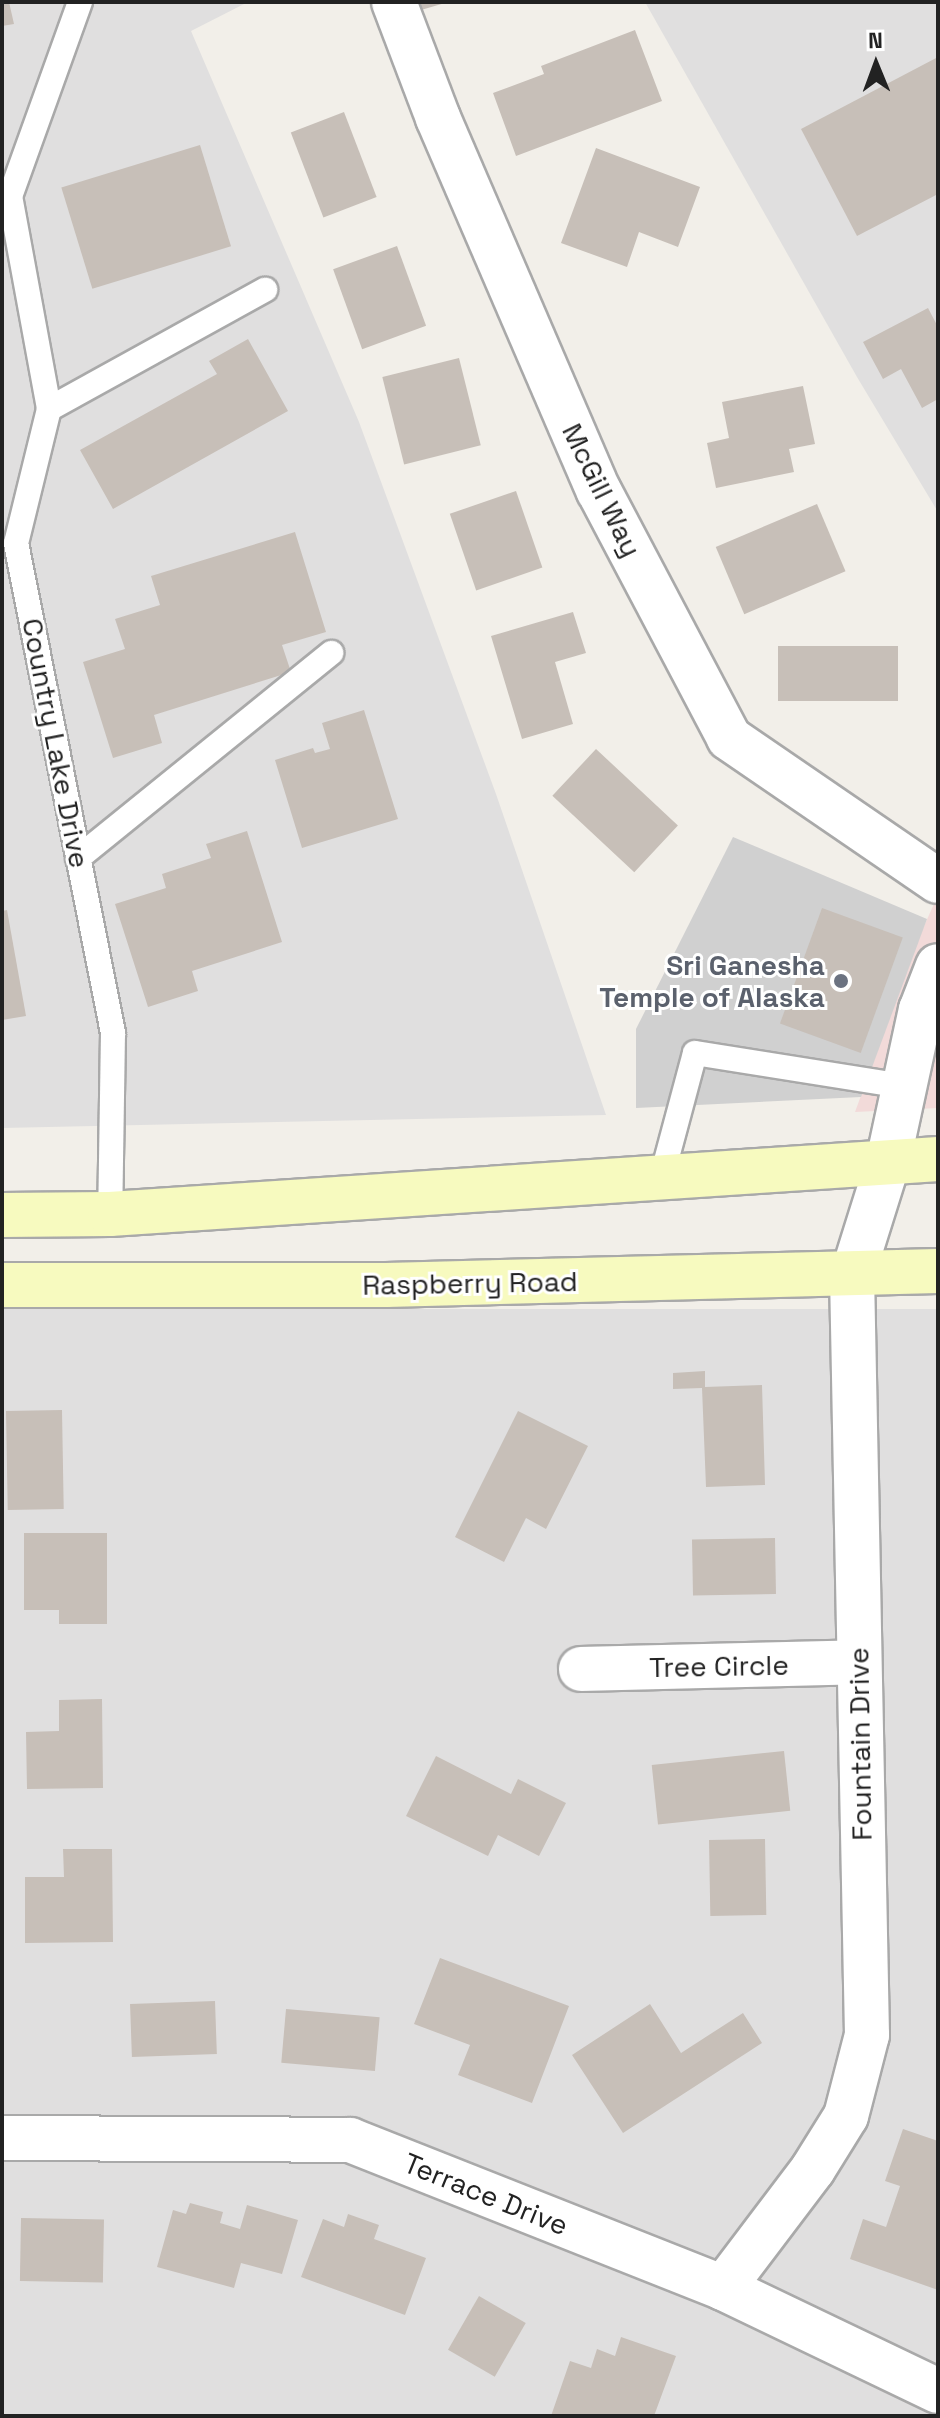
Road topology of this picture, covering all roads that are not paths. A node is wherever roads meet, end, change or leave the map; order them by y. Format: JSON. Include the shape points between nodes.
{"nodes":[{"id":1,"x":80,"y":2,"type":"edge"},
{"id":2,"x":394,"y":2,"type":"edge"},
{"id":3,"x":265,"y":290,"type":"dead end"},
{"id":4,"x":49,"y":409,"type":"junction"},
{"id":5,"x":331,"y":653,"type":"dead end"},
{"id":6,"x":78,"y":858,"type":"junction"},
{"id":7,"x":938,"y":881,"type":"edge"},
{"id":8,"x":938,"y":966,"type":"edge"},
{"id":9,"x":904,"y":1086,"type":"junction"},
{"id":10,"x":938,"y":1159,"type":"edge"},
{"id":11,"x":888,"y":1162,"type":"junction"},
{"id":12,"x":662,"y":1176,"type":"junction"},
{"id":13,"x":110,"y":1214,"type":"junction"},
{"id":14,"x":2,"y":1215,"type":"edge"},
{"id":15,"x":938,"y":1271,"type":"edge"},
{"id":16,"x":852,"y":1277,"type":"junction"},
{"id":17,"x":2,"y":1285,"type":"edge"},
{"id":18,"x":858,"y":1662,"type":"junction"},
{"id":19,"x":581,"y":1669,"type":"dead end"},
{"id":20,"x":2,"y":2138,"type":"edge"},
{"id":21,"x":723,"y":2288,"type":"junction"},
{"id":22,"x":938,"y":2391,"type":"edge"}],
"edges":[{"from":1,"to":4,"type":"lane","name":"Country Lake Drive","via":[[10,196]]},
{"from":2,"to":7,"type":"street","name":"McGill Way","via":[[438,118],[599,491],[729,738]]},
{"from":3,"to":4,"type":"lane"},
{"from":4,"to":6,"type":"lane","name":"Country Lake Drive","via":[[16,543]]},
{"from":5,"to":6,"type":"lane"},
{"from":6,"to":13,"type":"lane","name":"Country Lake Drive","via":[[113,1033]]},
{"from":8,"to":9,"type":"street","via":[[921,1010]]},
{"from":9,"to":11,"type":"street"},
{"from":9,"to":12,"type":"lane","via":[[695,1053]]},
{"from":10,"to":11,"type":"main road"},
{"from":11,"to":12,"type":"main road"},
{"from":11,"to":16,"type":"street","name":"Fountain Drive"},
{"from":12,"to":13,"type":"main road"},
{"from":13,"to":14,"type":"main road"},
{"from":15,"to":16,"type":"main road","name":"Raspberry Road"},
{"from":16,"to":17,"type":"main road","name":"Raspberry Road"},
{"from":16,"to":18,"type":"street","name":"Fountain Drive"},
{"from":18,"to":19,"type":"street","name":"Tree Circle"},
{"from":18,"to":21,"type":"street","name":"Fountain Drive","via":[[867,2035],[856,2091],[813,2169]]},
{"from":20,"to":21,"type":"street","name":"Terrace Drive","via":[[350,2140]]},
{"from":21,"to":22,"type":"street","name":"Terrace Drive"}]}
